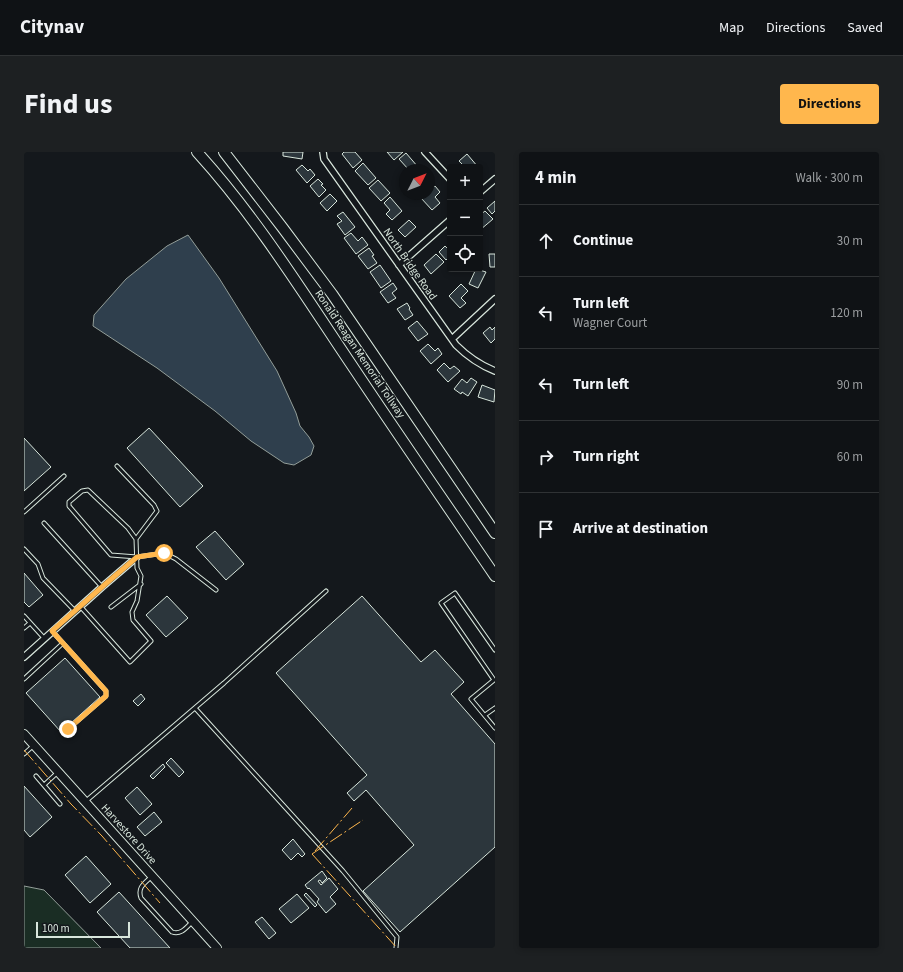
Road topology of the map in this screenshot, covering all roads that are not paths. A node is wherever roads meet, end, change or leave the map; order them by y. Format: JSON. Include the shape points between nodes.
{"nodes":[{"id":1,"x":197,"y":152,"type":"edge"},
{"id":2,"x":224,"y":152,"type":"edge"},
{"id":3,"x":426,"y":152,"type":"edge"},
{"id":4,"x":323,"y":153,"type":"edge"},
{"id":5,"x":447,"y":176,"type":"edge"},
{"id":6,"x":495,"y":179,"type":"edge"},
{"id":7,"x":483,"y":189,"type":"edge"},
{"id":8,"x":447,"y":223,"type":"edge"},
{"id":9,"x":400,"y":265,"type":"junction"},
{"id":10,"x":495,"y":299,"type":"edge"},
{"id":11,"x":452,"y":339,"type":"junction"},
{"id":12,"x":495,"y":370,"type":"edge"},
{"id":13,"x":117,"y":466,"type":"dead end"},
{"id":14,"x":64,"y":476,"type":"dead end"},
{"id":15,"x":24,"y":512,"type":"edge"},
{"id":16,"x":44,"y":523,"type":"dead end"},
{"id":17,"x":495,"y":533,"type":"edge"},
{"id":18,"x":136,"y":539,"type":"junction"},
{"id":19,"x":24,"y":549,"type":"edge"},
{"id":20,"x":137,"y":557,"type":"junction"},
{"id":21,"x":495,"y":576,"type":"edge"},
{"id":22,"x":140,"y":584,"type":"junction"},
{"id":23,"x":102,"y":587,"type":"junction"},
{"id":24,"x":216,"y":590,"type":"dead end"},
{"id":25,"x":326,"y":591,"type":"dead end"},
{"id":26,"x":80,"y":606,"type":"junction"},
{"id":27,"x":110,"y":607,"type":"dead end"},
{"id":28,"x":75,"y":611,"type":"junction"},
{"id":29,"x":24,"y":616,"type":"edge"},
{"id":30,"x":30,"y":623,"type":"junction"},
{"id":31,"x":24,"y":628,"type":"edge"},
{"id":32,"x":52,"y":631,"type":"junction"},
{"id":33,"x":44,"y":638,"type":"junction"},
{"id":34,"x":63,"y":643,"type":"junction"},
{"id":35,"x":495,"y":650,"type":"edge"},
{"id":36,"x":24,"y":656,"type":"edge"},
{"id":37,"x":24,"y":679,"type":"edge"},
{"id":38,"x":494,"y":679,"type":"edge"},
{"id":39,"x":194,"y":708,"type":"junction"},
{"id":40,"x":495,"y":708,"type":"edge"},
{"id":41,"x":485,"y":716,"type":"junction"},
{"id":42,"x":495,"y":728,"type":"edge"},
{"id":43,"x":68,"y":729,"type":"dead end"},
{"id":44,"x":24,"y":734,"type":"edge"},
{"id":45,"x":34,"y":745,"type":"junction"},
{"id":46,"x":24,"y":754,"type":"edge"},
{"id":47,"x":58,"y":772,"type":"junction"},
{"id":48,"x":36,"y":776,"type":"dead end"},
{"id":49,"x":44,"y":785,"type":"junction"},
{"id":50,"x":85,"y":802,"type":"junction"},
{"id":51,"x":60,"y":804,"type":"dead end"},
{"id":52,"x":152,"y":876,"type":"junction"},
{"id":53,"x":193,"y":921,"type":"junction"},
{"id":54,"x":217,"y":948,"type":"edge"},
{"id":55,"x":396,"y":948,"type":"edge"}],
"edges":[{"from":1,"to":21,"type":"highway","name":"Ronald Reagan Memorial Tollway","via":[[267,238]]},
{"from":2,"to":17,"type":"highway","name":"Ronald Reagan Memorial Tollway","via":[[332,294]]},
{"from":3,"to":5,"type":"street"},
{"from":4,"to":9,"type":"street","name":"North Bridge Road","via":[[324,159]]},
{"from":6,"to":7,"type":"street"},
{"from":8,"to":9,"type":"street"},
{"from":9,"to":11,"type":"street","name":"North Bridge Road"},
{"from":10,"to":11,"type":"street"},
{"from":11,"to":12,"type":"street","name":"North Bridge Road","via":[[468,357]]},
{"from":13,"to":18,"type":"lane","via":[[157,511]]},
{"from":14,"to":15,"type":"lane"},
{"from":16,"to":23,"type":"lane"},
{"from":18,"to":20,"type":"lane"},
{"from":18,"to":20,"type":"lane","via":[[88,490],[82,491],[69,502],[69,506],[111,554]]},
{"from":19,"to":28,"type":"lane","via":[[38,564],[43,578]]},
{"from":20,"to":22,"type":"lane"},
{"from":20,"to":23,"type":"street"},
{"from":20,"to":24,"type":"lane","via":[[164,553],[176,559]]},
{"from":22,"to":26,"type":"lane","via":[[132,616],[151,641],[130,662]]},
{"from":22,"to":27,"type":"lane"},
{"from":23,"to":26,"type":"street"},
{"from":25,"to":39,"type":"lane"},
{"from":26,"to":28,"type":"street"},
{"from":28,"to":32,"type":"street"},
{"from":29,"to":30,"type":"lane"},
{"from":30,"to":31,"type":"lane"},
{"from":30,"to":33,"type":"lane"},
{"from":32,"to":33,"type":"street"},
{"from":32,"to":34,"type":"lane"},
{"from":33,"to":36,"type":"street"},
{"from":34,"to":37,"type":"lane"},
{"from":34,"to":43,"type":"lane","via":[[106,691],[106,696]]},
{"from":35,"to":38,"type":"lane","via":[[455,593],[441,603]]},
{"from":38,"to":41,"type":"lane","via":[[471,699]]},
{"from":39,"to":50,"type":"lane"},
{"from":39,"to":55,"type":"lane","via":[[348,877],[397,937]]},
{"from":40,"to":41,"type":"lane"},
{"from":41,"to":42,"type":"lane"},
{"from":44,"to":45,"type":"street","name":"Harvestore Drive"},
{"from":45,"to":46,"type":"lane"},
{"from":45,"to":47,"type":"street","name":"Harvestore Drive"},
{"from":47,"to":49,"type":"lane"},
{"from":47,"to":50,"type":"street","name":"Harvestore Drive"},
{"from":48,"to":49,"type":"lane"},
{"from":49,"to":51,"type":"lane"},
{"from":50,"to":52,"type":"street","name":"Harvestore Drive"},
{"from":52,"to":53,"type":"street","name":"Harvestore Drive"},
{"from":52,"to":53,"type":"lane","via":[[140,887],[139,893],[146,904],[172,932],[177,934]]},
{"from":53,"to":54,"type":"street","name":"Harvestore Drive"}]}
